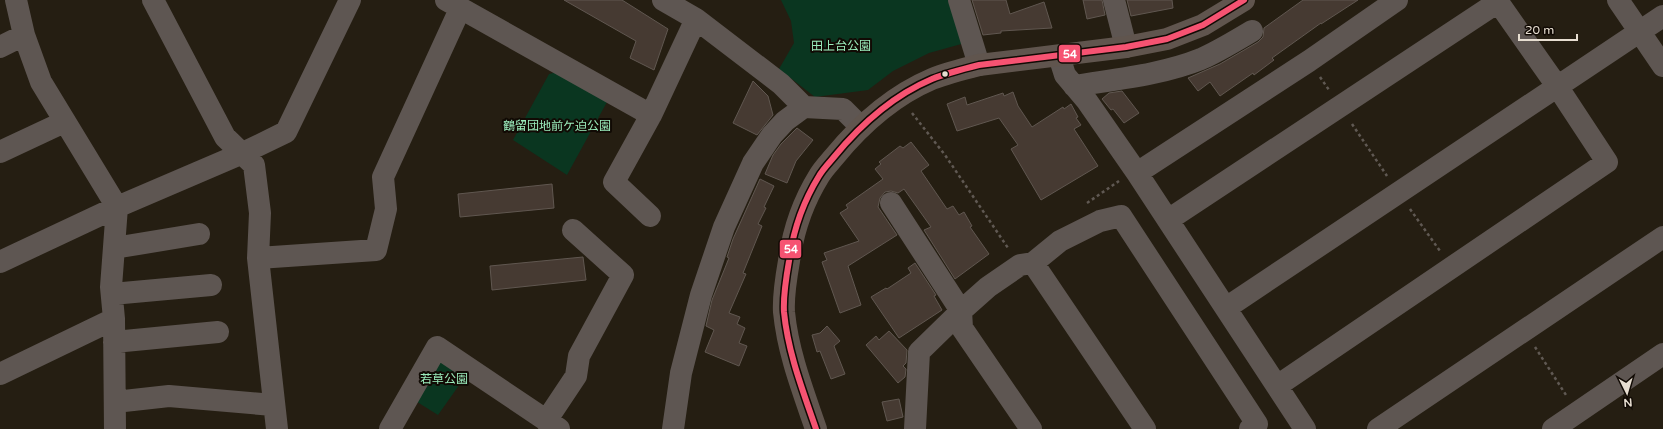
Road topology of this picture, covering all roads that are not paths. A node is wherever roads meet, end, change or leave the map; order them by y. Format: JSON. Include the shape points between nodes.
{"nodes":[{"id":1,"x":16,"y":0,"type":"edge"},
{"id":2,"x":153,"y":0,"type":"edge"},
{"id":3,"x":350,"y":0,"type":"edge"},
{"id":4,"x":664,"y":0,"type":"edge"},
{"id":5,"x":959,"y":0,"type":"edge"},
{"id":6,"x":1114,"y":0,"type":"edge"},
{"id":7,"x":1244,"y":0,"type":"edge"},
{"id":8,"x":1397,"y":0,"type":"edge"},
{"id":9,"x":1618,"y":0,"type":"edge"},
{"id":10,"x":453,"y":4,"type":"edge"},
{"id":11,"x":1663,"y":16,"type":"edge"},
{"id":12,"x":696,"y":18,"type":"junction"},
{"id":13,"x":1252,"y":31,"type":"dead end"},
{"id":14,"x":1639,"y":32,"type":"junction"},
{"id":15,"x":24,"y":35,"type":"junction"},
{"id":16,"x":0,"y":47,"type":"edge"},
{"id":17,"x":1126,"y":47,"type":"junction"},
{"id":18,"x":1059,"y":56,"type":"junction"},
{"id":19,"x":978,"y":65,"type":"junction"},
{"id":20,"x":1663,"y":66,"type":"edge"},
{"id":21,"x":1074,"y":86,"type":"junction"},
{"id":22,"x":1557,"y":86,"type":"junction"},
{"id":23,"x":804,"y":107,"type":"junction"},
{"id":24,"x":651,"y":116,"type":"junction"},
{"id":25,"x":64,"y":122,"type":"junction"},
{"id":26,"x":861,"y":127,"type":"junction"},
{"id":27,"x":0,"y":152,"type":"edge"},
{"id":28,"x":243,"y":154,"type":"junction"},
{"id":29,"x":1137,"y":173,"type":"junction"},
{"id":30,"x":891,"y":203,"type":"dead end"},
{"id":31,"x":117,"y":207,"type":"junction"},
{"id":32,"x":650,"y":216,"type":"dead end"},
{"id":33,"x":1168,"y":220,"type":"junction"},
{"id":34,"x":573,"y":230,"type":"dead end"},
{"id":35,"x":199,"y":234,"type":"dead end"},
{"id":36,"x":1663,"y":237,"type":"edge"},
{"id":37,"x":114,"y":248,"type":"junction"},
{"id":38,"x":258,"y":258,"type":"junction"},
{"id":39,"x":0,"y":262,"type":"edge"},
{"id":40,"x":1026,"y":264,"type":"junction"},
{"id":41,"x":211,"y":285,"type":"dead end"},
{"id":42,"x":112,"y":294,"type":"junction"},
{"id":43,"x":1226,"y":308,"type":"junction"},
{"id":44,"x":961,"y":311,"type":"junction"},
{"id":45,"x":114,"y":319,"type":"junction"},
{"id":46,"x":218,"y":332,"type":"dead end"},
{"id":47,"x":114,"y":342,"type":"junction"},
{"id":48,"x":1663,"y":354,"type":"edge"},
{"id":49,"x":0,"y":374,"type":"edge"},
{"id":50,"x":1277,"y":386,"type":"junction"},
{"id":51,"x":115,"y":402,"type":"junction"},
{"id":52,"x":273,"y":405,"type":"junction"},
{"id":53,"x":553,"y":425,"type":"edge"},
{"id":54,"x":916,"y":428,"type":"edge"},
{"id":55,"x":115,"y":429,"type":"edge"},
{"id":56,"x":277,"y":429,"type":"edge"},
{"id":57,"x":390,"y":429,"type":"edge"},
{"id":58,"x":673,"y":429,"type":"edge"},
{"id":59,"x":816,"y":429,"type":"edge"},
{"id":60,"x":1031,"y":429,"type":"edge"},
{"id":61,"x":1145,"y":429,"type":"edge"},
{"id":62,"x":1250,"y":429,"type":"edge"},
{"id":63,"x":1306,"y":429,"type":"edge"},
{"id":64,"x":1378,"y":429,"type":"edge"},
{"id":65,"x":1553,"y":429,"type":"edge"}],
"edges":[{"from":1,"to":15,"type":"street"},
{"from":2,"to":28,"type":"street","via":[[225,137]]},
{"from":3,"to":28,"type":"street","via":[[286,132]]},
{"from":4,"to":12,"type":"street"},
{"from":5,"to":19,"type":"street"},
{"from":6,"to":17,"type":"street"},
{"from":7,"to":17,"type":"main road","via":[[1196,28],[1167,39]]},
{"from":8,"to":29,"type":"street","via":[[1309,61]]},
{"from":9,"to":14,"type":"street"},
{"from":10,"to":24,"type":"street"},
{"from":10,"to":38,"type":"street","via":[[383,177],[386,210],[376,250]]},
{"from":11,"to":14,"type":"street"},
{"from":12,"to":23,"type":"street","via":[[781,84]]},
{"from":12,"to":24,"type":"street"},
{"from":13,"to":21,"type":"street","via":[[1224,48],[1193,61],[1151,73]]},
{"from":14,"to":20,"type":"street"},
{"from":14,"to":22,"type":"street"},
{"from":15,"to":16,"type":"street"},
{"from":15,"to":25,"type":"street","via":[[41,82]]},
{"from":17,"to":18,"type":"main road"},
{"from":18,"to":19,"type":"main road"},
{"from":18,"to":21,"type":"street","via":[[1065,75]]},
{"from":19,"to":26,"type":"main road","via":[[943,75],[911,89],[879,110]]},
{"from":21,"to":29,"type":"street"},
{"from":22,"to":33,"type":"street","via":[[1498,2]]},
{"from":22,"to":43,"type":"street"},
{"from":22,"to":50,"type":"street","via":[[1606,162]]},
{"from":23,"to":26,"type":"street","via":[[843,109]]},
{"from":23,"to":58,"type":"street","via":[[768,140],[753,164],[724,227],[700,295],[681,373]]},
{"from":24,"to":32,"type":"street","via":[[614,182]]},
{"from":25,"to":27,"type":"street"},
{"from":25,"to":31,"type":"street"},
{"from":26,"to":59,"type":"main road","via":[[819,176],[806,200],[796,224],[786,282],[784,311],[789,345]]},
{"from":28,"to":31,"type":"street"},
{"from":28,"to":38,"type":"street","via":[[254,165],[260,213]]},
{"from":29,"to":33,"type":"street"},
{"from":30,"to":44,"type":"street"},
{"from":31,"to":37,"type":"street"},
{"from":31,"to":39,"type":"street"},
{"from":33,"to":43,"type":"street"},
{"from":34,"to":53,"type":"street","via":[[623,275],[579,356],[576,376]]},
{"from":35,"to":37,"type":"street"},
{"from":36,"to":64,"type":"street"},
{"from":37,"to":42,"type":"street"},
{"from":38,"to":52,"type":"street"},
{"from":40,"to":44,"type":"street","via":[[988,287]]},
{"from":40,"to":61,"type":"street"},
{"from":40,"to":62,"type":"street","via":[[1060,241],[1100,221],[1121,216],[1257,424]]},
{"from":41,"to":42,"type":"street"},
{"from":42,"to":45,"type":"street"},
{"from":43,"to":50,"type":"street"},
{"from":44,"to":54,"type":"street","via":[[919,352]]},
{"from":44,"to":60,"type":"street","via":[[962,328]]},
{"from":45,"to":47,"type":"street"},
{"from":45,"to":49,"type":"street"},
{"from":46,"to":47,"type":"street"},
{"from":47,"to":51,"type":"street"},
{"from":48,"to":65,"type":"street"},
{"from":50,"to":63,"type":"street"},
{"from":51,"to":52,"type":"street","via":[[169,396]]},
{"from":51,"to":55,"type":"street"},
{"from":52,"to":56,"type":"street"},
{"from":53,"to":57,"type":"street","via":[[437,347]]}]}
